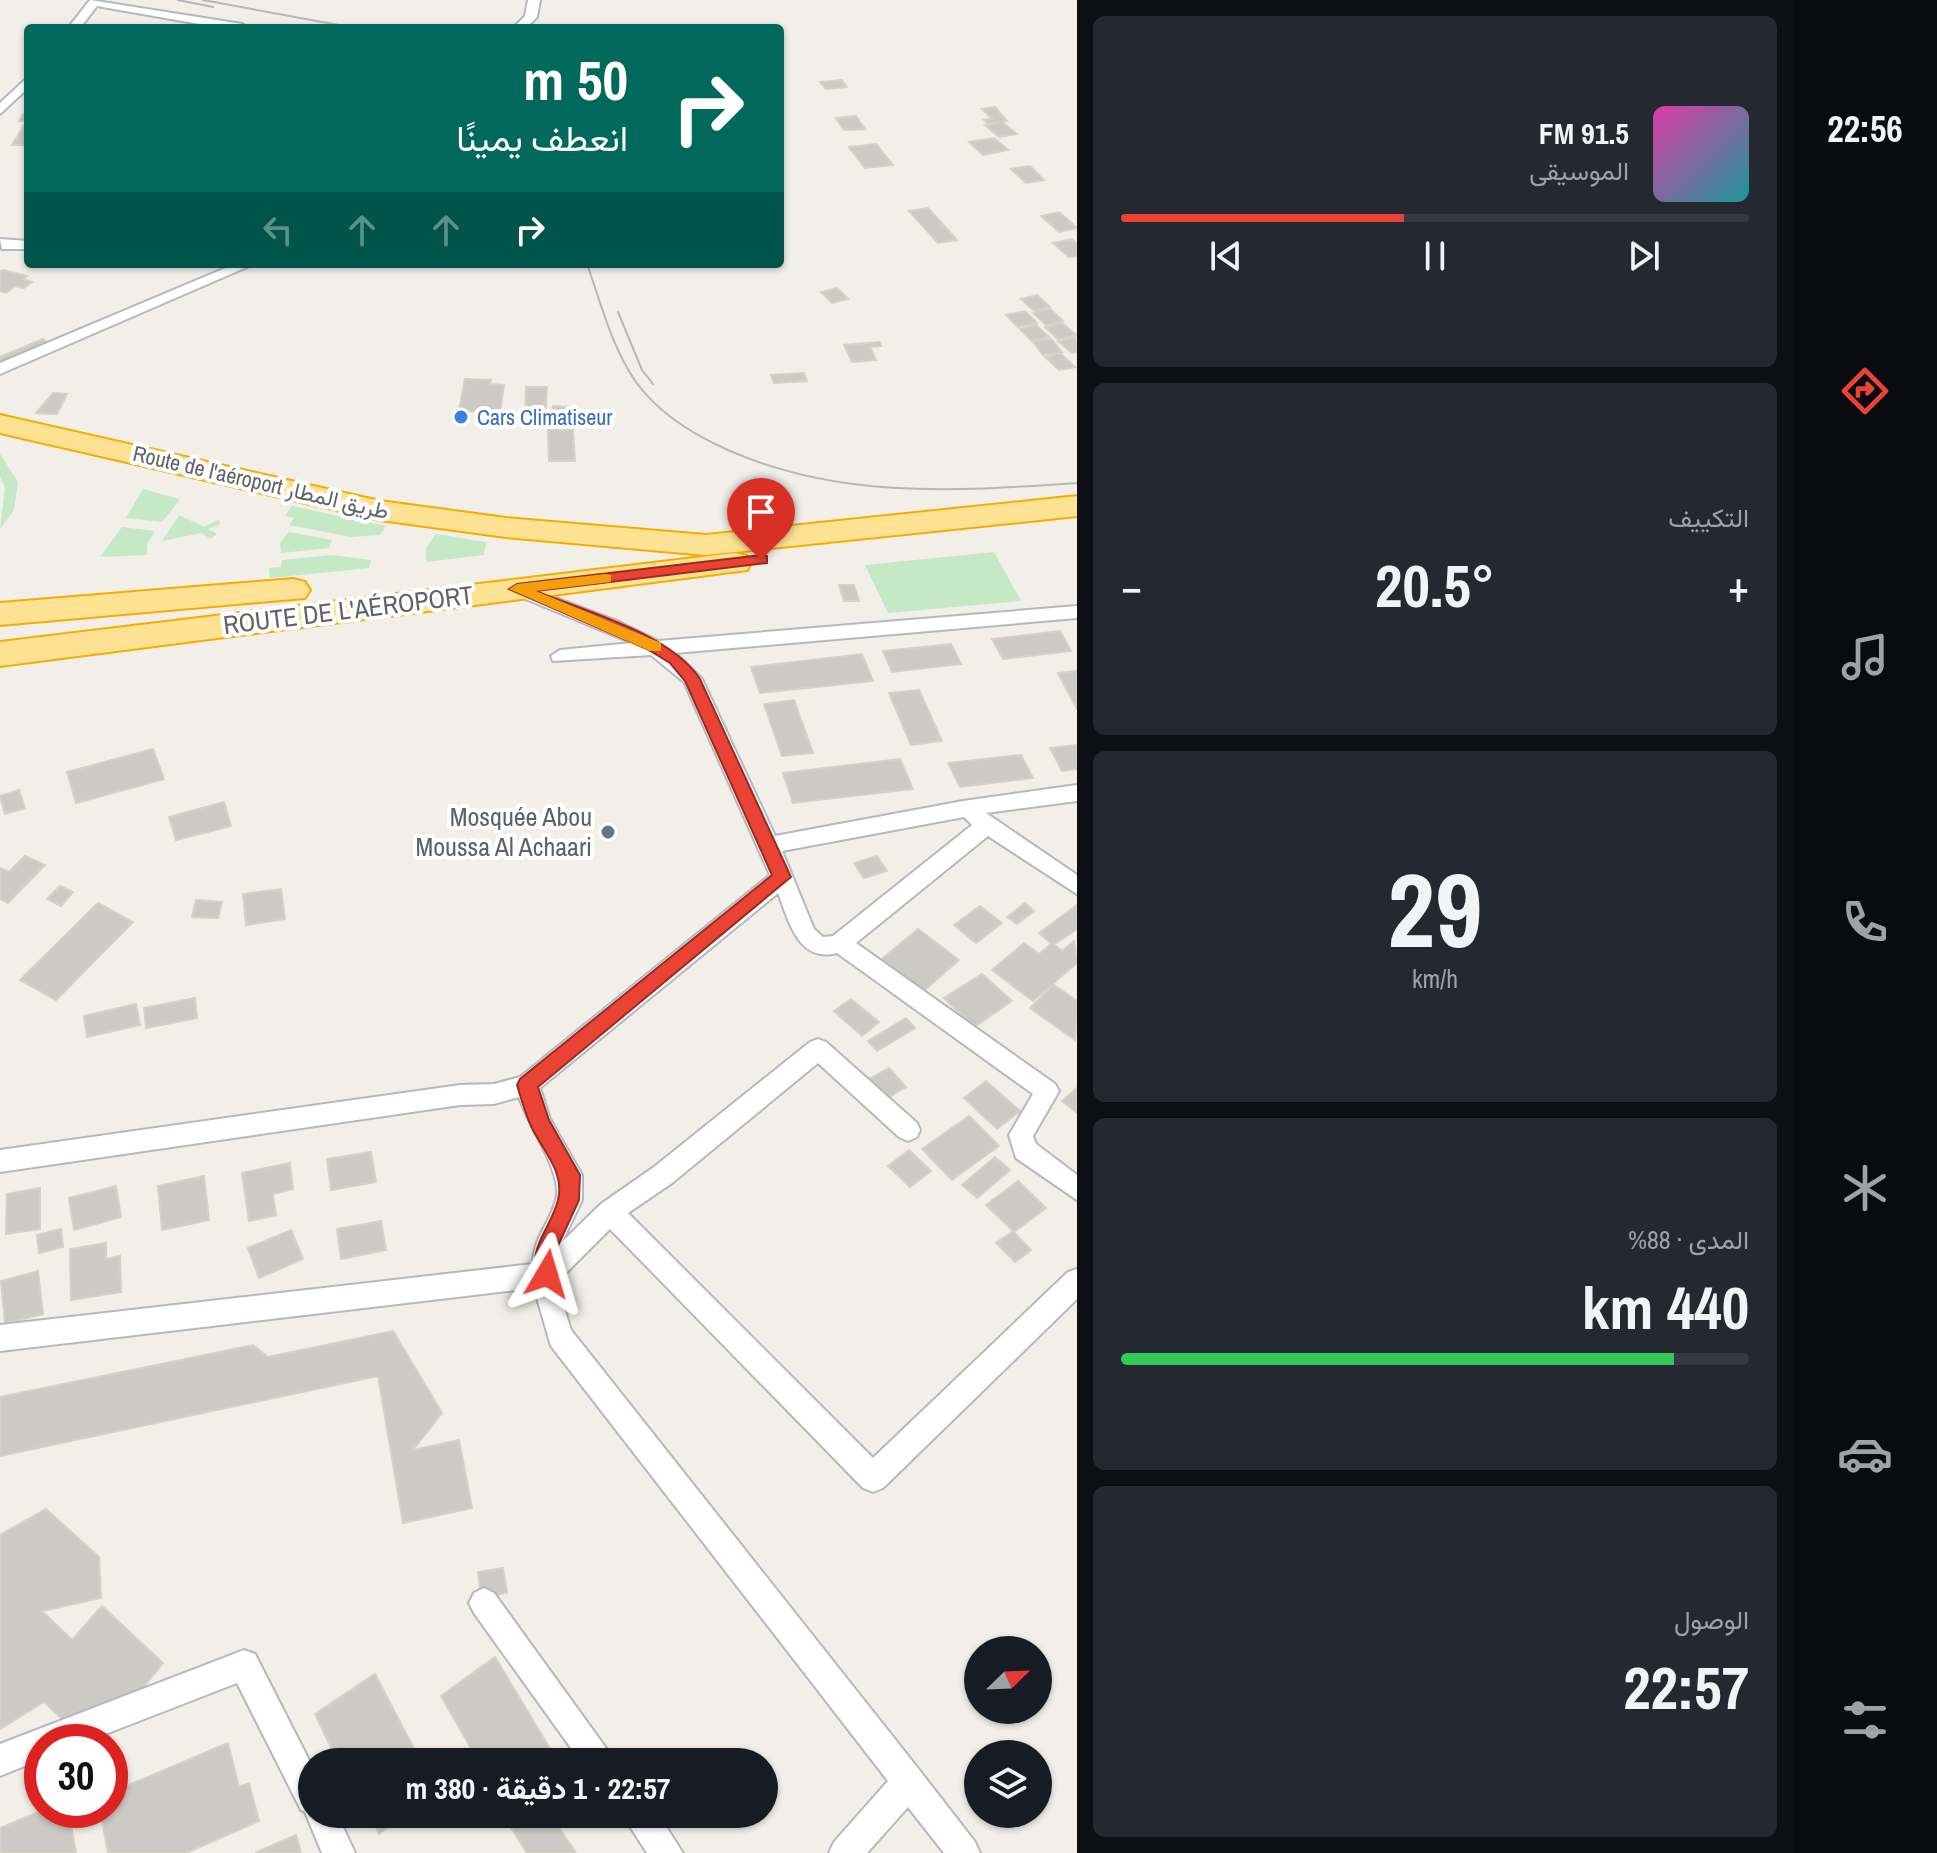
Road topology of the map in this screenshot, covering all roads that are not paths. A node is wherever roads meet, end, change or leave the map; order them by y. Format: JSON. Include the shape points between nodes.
{"nodes":[{"id":1,"x":534,"y":0,"type":"edge"},
{"id":2,"x":77,"y":24,"type":"edge"},
{"id":3,"x":219,"y":24,"type":"edge"},
{"id":4,"x":523,"y":24,"type":"edge"},
{"id":5,"x":24,"y":85,"type":"edge"},
{"id":6,"x":0,"y":110,"type":"edge"},
{"id":7,"x":24,"y":245,"type":"edge"},
{"id":8,"x":3,"y":247,"type":"edge"},
{"id":9,"x":238,"y":268,"type":"edge"},
{"id":10,"x":0,"y":369,"type":"edge"},
{"id":11,"x":0,"y":424,"type":"edge"},
{"id":12,"x":1077,"y":506,"type":"edge"},
{"id":13,"x":1077,"y":524,"type":"edge"},
{"id":14,"x":706,"y":545,"type":"junction"},
{"id":15,"x":517,"y":589,"type":"junction"},
{"id":16,"x":1077,"y":612,"type":"edge"},
{"id":17,"x":0,"y":614,"type":"edge"},
{"id":18,"x":180,"y":630,"type":"junction"},
{"id":19,"x":0,"y":642,"type":"edge"},
{"id":20,"x":653,"y":646,"type":"junction"},
{"id":21,"x":0,"y":654,"type":"edge"},
{"id":22,"x":560,"y":656,"type":"dead end"},
{"id":23,"x":1077,"y":793,"type":"edge"},
{"id":24,"x":963,"y":809,"type":"junction"},
{"id":25,"x":987,"y":825,"type":"junction"},
{"id":26,"x":769,"y":845,"type":"junction"},
{"id":27,"x":782,"y":877,"type":"junction"},
{"id":28,"x":1077,"y":886,"type":"edge"},
{"id":29,"x":840,"y":943,"type":"junction"},
{"id":30,"x":527,"y":1085,"type":"junction"},
{"id":31,"x":908,"y":1130,"type":"dead end"},
{"id":32,"x":0,"y":1161,"type":"edge"},
{"id":33,"x":1077,"y":1189,"type":"edge"},
{"id":34,"x":610,"y":1212,"type":"junction"},
{"id":35,"x":547,"y":1274,"type":"junction"},
{"id":36,"x":1077,"y":1281,"type":"edge"},
{"id":37,"x":0,"y":1338,"type":"edge"},
{"id":38,"x":484,"y":1603,"type":"dead end"},
{"id":39,"x":93,"y":1724,"type":"edge"},
{"id":40,"x":590,"y":1748,"type":"edge"},
{"id":41,"x":24,"y":1751,"type":"edge"},
{"id":42,"x":0,"y":1760,"type":"edge"},
{"id":43,"x":298,"y":1771,"type":"edge"},
{"id":44,"x":909,"y":1782,"type":"junction"},
{"id":45,"x":327,"y":1828,"type":"edge"},
{"id":46,"x":648,"y":1828,"type":"edge"},
{"id":47,"x":339,"y":1853,"type":"edge"},
{"id":48,"x":667,"y":1853,"type":"edge"},
{"id":49,"x":845,"y":1853,"type":"edge"},
{"id":50,"x":964,"y":1853,"type":"edge"}],
"edges":[{"from":1,"to":4,"type":"street","via":[[531,17]]},
{"from":2,"to":3,"type":"street","via":[[94,2]]},
{"from":5,"to":6,"type":"street"},
{"from":7,"to":8,"type":"street"},
{"from":9,"to":10,"type":"street"},
{"from":11,"to":14,"type":"highway","name":"Route de l'aéroport طريق المطار","via":[[56,433],[335,503],[488,527]]},
{"from":12,"to":14,"type":"highway","name":"Route de l'aéroport طريق المطار"},
{"from":13,"to":15,"type":"highway","name":"ROUTE DE L'AÉROPORT"},
{"from":14,"to":17,"type":"highway","via":[[312,589]]},
{"from":15,"to":18,"type":"highway","name":"ROUTE DE L'AÉROPORT"},
{"from":15,"to":20,"type":"street"},
{"from":16,"to":20,"type":"street"},
{"from":18,"to":19,"type":"highway"},
{"from":18,"to":21,"type":"highway","name":"ROUTE DE L'AÉROPORT"},
{"from":20,"to":22,"type":"street"},
{"from":20,"to":26,"type":"street","via":[[676,659],[692,679]]},
{"from":23,"to":24,"type":"street"},
{"from":24,"to":25,"type":"street"},
{"from":24,"to":26,"type":"street"},
{"from":25,"to":28,"type":"street"},
{"from":25,"to":29,"type":"street"},
{"from":26,"to":27,"type":"street"},
{"from":27,"to":29,"type":"street","via":[[807,937],[823,946]]},
{"from":27,"to":30,"type":"street"},
{"from":29,"to":33,"type":"street","via":[[1047,1091],[1021,1135],[1025,1150]]},
{"from":30,"to":32,"type":"street","via":[[494,1094]]},
{"from":30,"to":35,"type":"street","via":[[539,1122],[570,1175],[569,1200],[546,1248]]},
{"from":31,"to":34,"type":"street","via":[[818,1049]]},
{"from":34,"to":35,"type":"street"},
{"from":34,"to":36,"type":"street","via":[[873,1478]]},
{"from":35,"to":37,"type":"street"},
{"from":35,"to":44,"type":"street","via":[[551,1317],[573,1356]]},
{"from":38,"to":40,"type":"street"},
{"from":39,"to":43,"type":"street","via":[[244,1665]]},
{"from":41,"to":42,"type":"street"},
{"from":44,"to":49,"type":"street"},
{"from":44,"to":50,"type":"street"},
{"from":45,"to":47,"type":"street"},
{"from":46,"to":48,"type":"street"}]}
